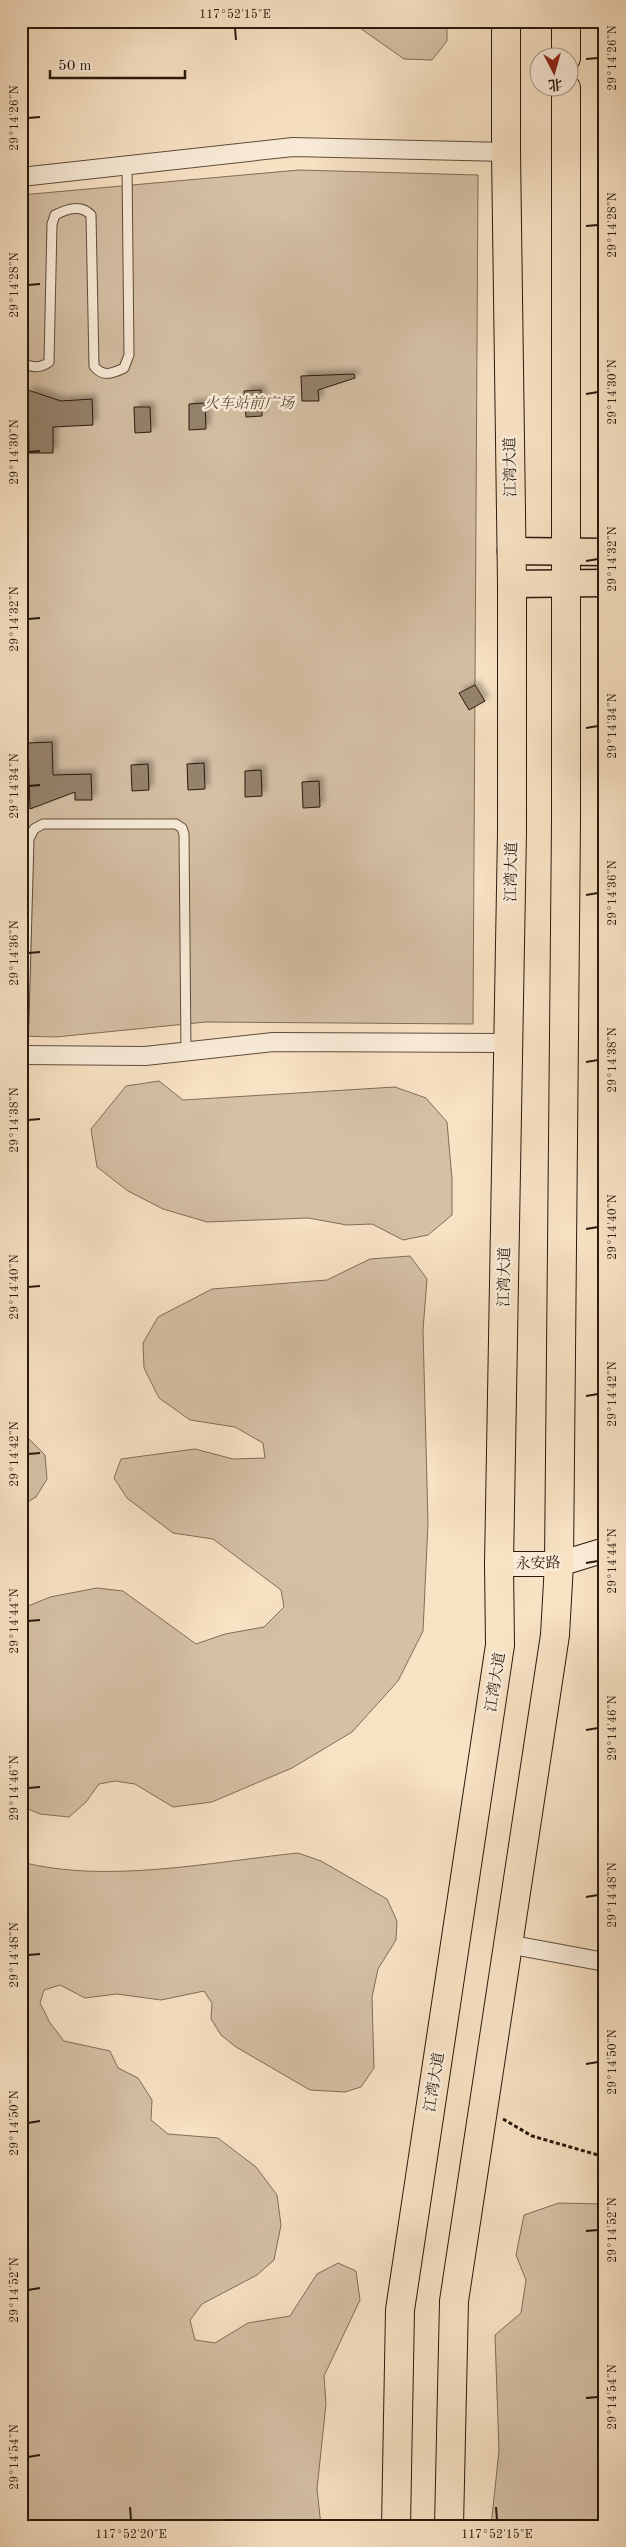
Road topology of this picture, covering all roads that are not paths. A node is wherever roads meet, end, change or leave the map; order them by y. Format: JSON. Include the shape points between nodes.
{"nodes":[{"id":1,"x":506,"y":21,"type":"edge"},
{"id":2,"x":566,"y":21,"type":"edge"},
{"id":3,"x":566,"y":48,"type":"edge"},
{"id":4,"x":566,"y":98,"type":"edge"},
{"id":5,"x":506,"y":152,"type":"junction"},
{"id":6,"x":127,"y":166,"type":"junction"},
{"id":7,"x":21,"y":177,"type":"edge"},
{"id":8,"x":21,"y":362,"type":"edge"},
{"id":9,"x":512,"y":551,"type":"junction"},
{"id":10,"x":568,"y":551,"type":"junction"},
{"id":11,"x":605,"y":552,"type":"edge"},
{"id":12,"x":568,"y":582,"type":"junction"},
{"id":13,"x":605,"y":583,"type":"edge"},
{"id":14,"x":512,"y":584,"type":"junction"},
{"id":15,"x":507,"y":1043,"type":"junction"},
{"id":16,"x":186,"y":1051,"type":"junction"},
{"id":17,"x":22,"y":1054,"type":"edge"},
{"id":18,"x":605,"y":1550,"type":"edge"},
{"id":19,"x":499,"y":1564,"type":"junction"},
{"id":20,"x":559,"y":1564,"type":"junction"},
{"id":21,"x":508,"y":1944,"type":"junction"},
{"id":22,"x":605,"y":1962,"type":"edge"},
{"id":23,"x":396,"y":2526,"type":"edge"},
{"id":24,"x":450,"y":2526,"type":"edge"}],
"edges":[{"from":1,"to":5,"type":"highway","name":"江湾大道"},
{"from":2,"to":3,"type":"highway"},
{"from":4,"to":10,"type":"highway"},
{"from":5,"to":6,"type":"street","via":[[293,148]]},
{"from":5,"to":9,"type":"highway","name":"江湾大道"},
{"from":6,"to":7,"type":"street"},
{"from":6,"to":8,"type":"lane","via":[[129,355],[124,368],[104,374],[94,366],[91,215],[77,208],[55,215],[52,224],[50,362],[36,367]]},
{"from":9,"to":10,"type":"main road"},
{"from":9,"to":14,"type":"highway","name":"江湾大道"},
{"from":10,"to":11,"type":"main road"},
{"from":10,"to":12,"type":"highway"},
{"from":12,"to":13,"type":"main road"},
{"from":12,"to":14,"type":"main road"},
{"from":12,"to":20,"type":"highway"},
{"from":14,"to":15,"type":"highway","name":"江湾大道","via":[[512,832]]},
{"from":15,"to":16,"type":"street","via":[[273,1042]]},
{"from":15,"to":19,"type":"highway","name":"江湾大道"},
{"from":16,"to":17,"type":"street","via":[[145,1056]]},
{"from":16,"to":17,"type":"lane","via":[[182,828],[176,824],[44,824],[34,829],[29,839]]},
{"from":18,"to":20,"type":"street","name":"永安路"},
{"from":19,"to":20,"type":"street","name":"永安路"},
{"from":19,"to":23,"type":"highway","name":"江湾大道","via":[[500,1645],[400,2310]]},
{"from":20,"to":21,"type":"highway","via":[[555,1635]]},
{"from":21,"to":22,"type":"street"},
{"from":21,"to":24,"type":"highway","via":[[454,2301]]}]}
